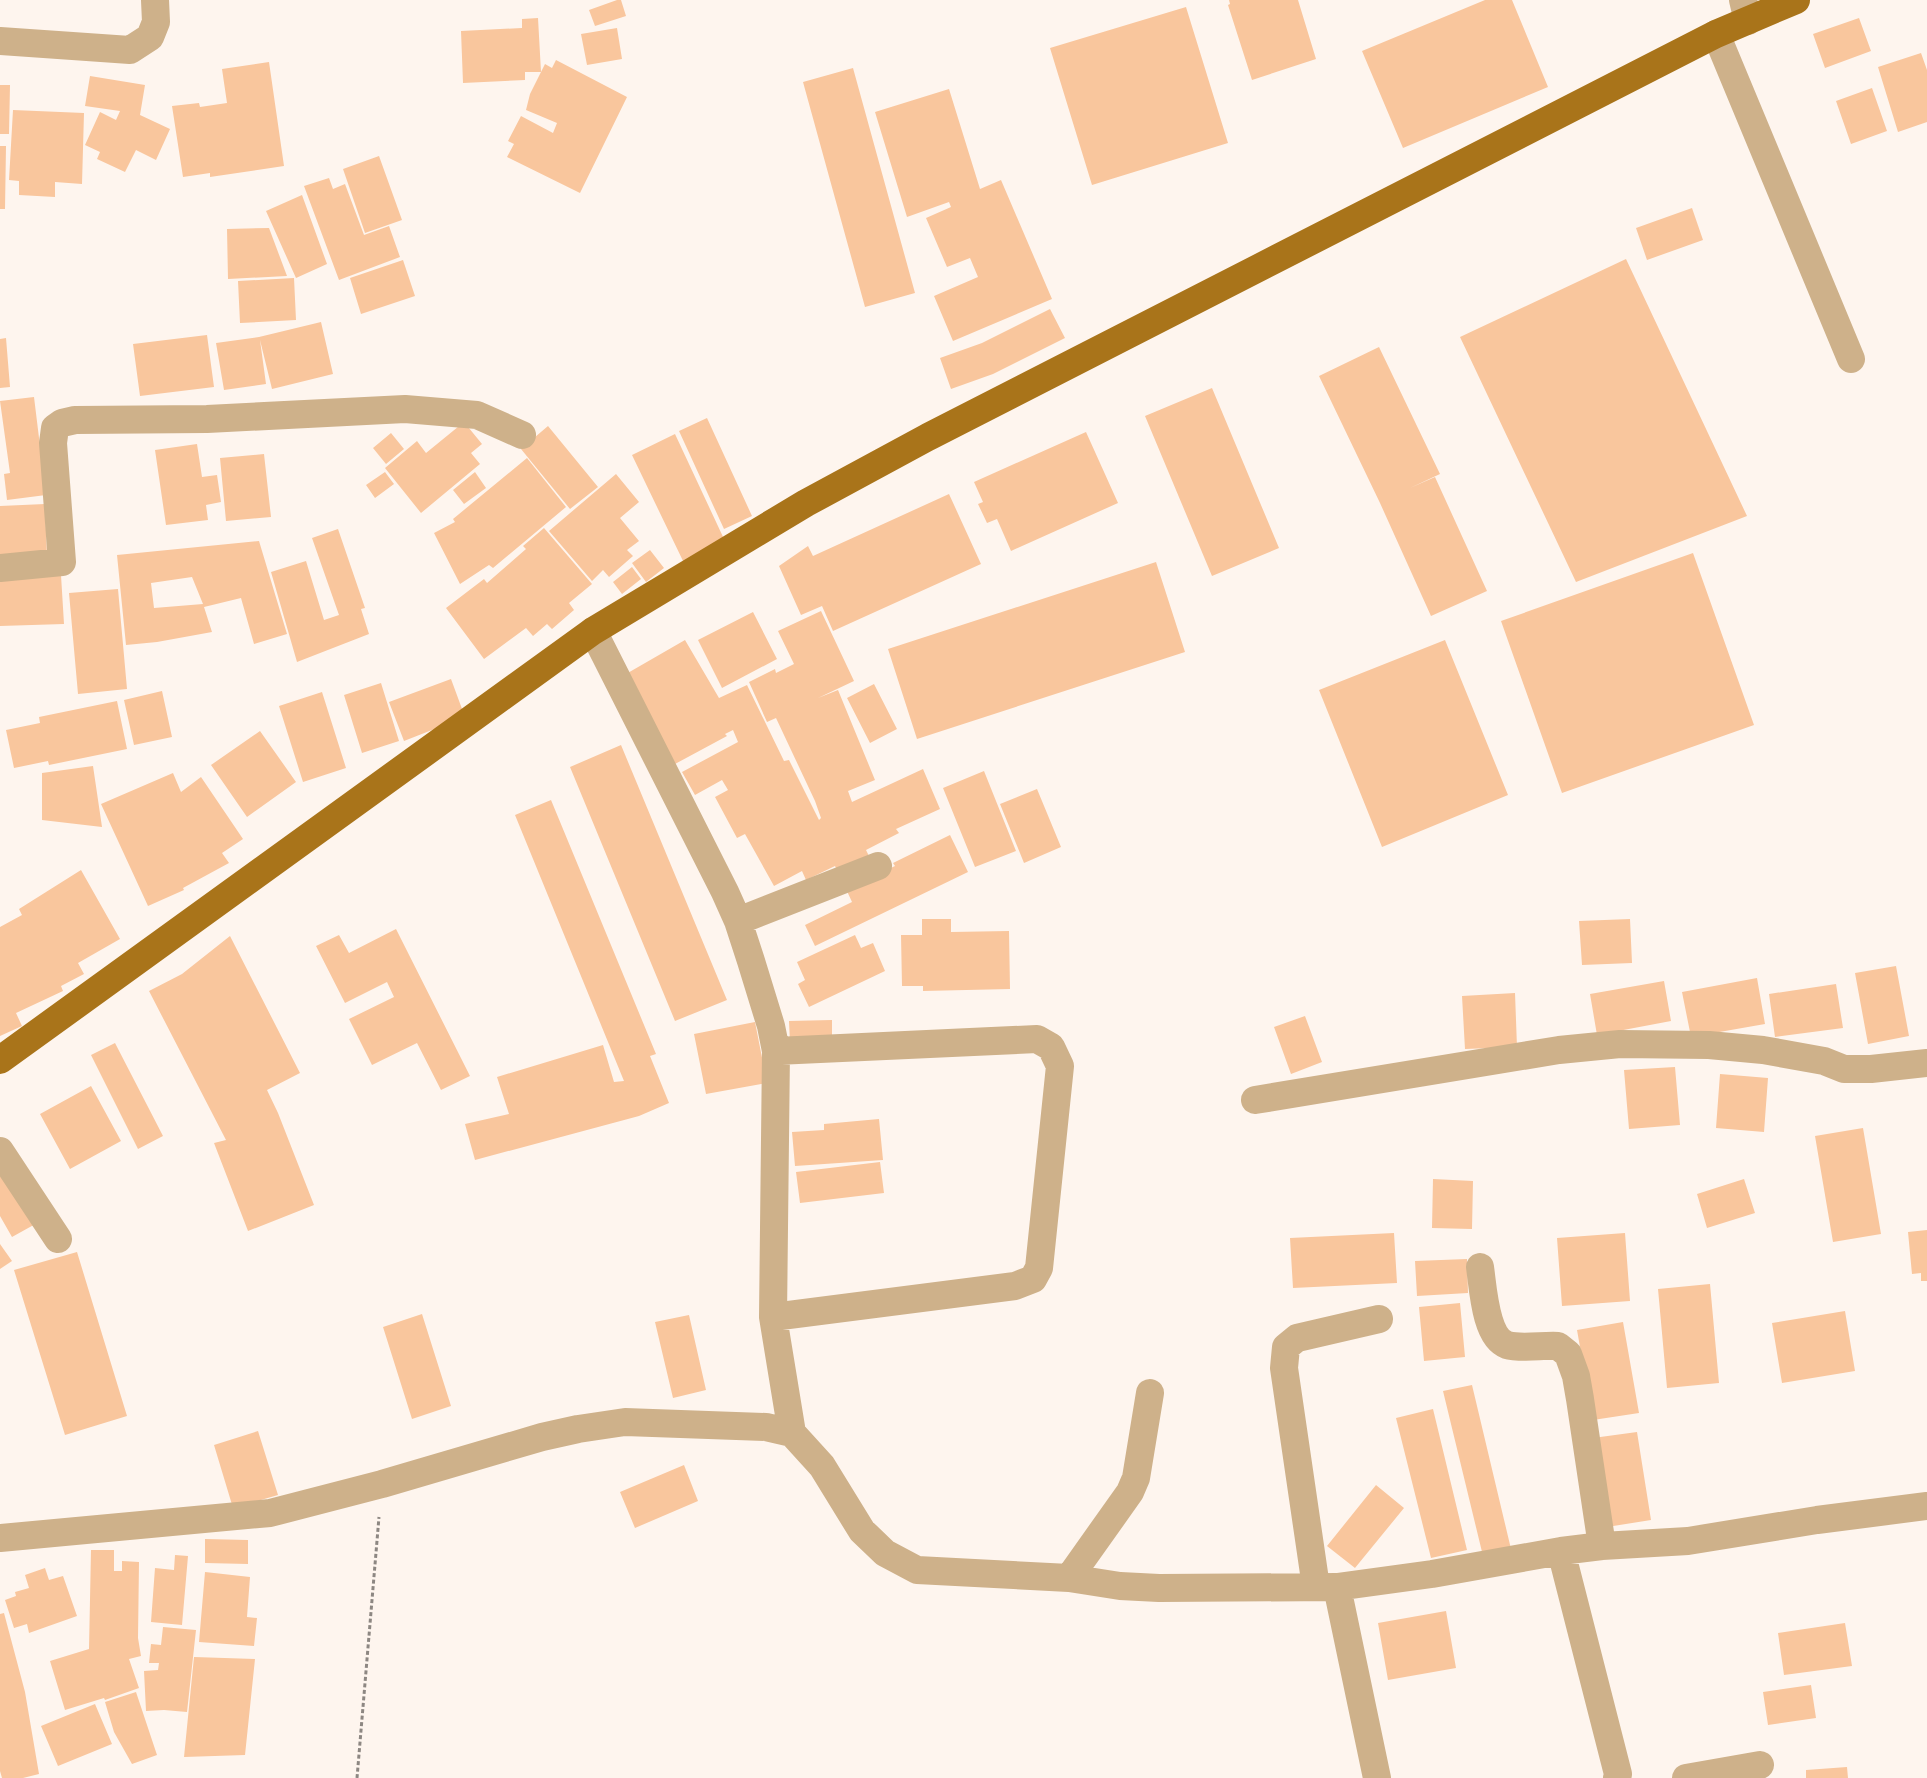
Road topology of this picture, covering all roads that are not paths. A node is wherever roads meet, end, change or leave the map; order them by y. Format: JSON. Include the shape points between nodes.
{"nodes":[{"id":1,"x":155,"y":0,"type":"edge"},
{"id":2,"x":1796,"y":0,"type":"edge"},
{"id":3,"x":1745,"y":11,"type":"edge"},
{"id":4,"x":1716,"y":34,"type":"junction"},
{"id":5,"x":0,"y":41,"type":"edge"},
{"id":6,"x":1851,"y":359,"type":"dead end"},
{"id":7,"x":522,"y":435,"type":"dead end"},
{"id":8,"x":0,"y":568,"type":"edge"},
{"id":9,"x":593,"y":631,"type":"junction"},
{"id":10,"x":878,"y":866,"type":"dead end"},
{"id":11,"x":738,"y":921,"type":"junction"},
{"id":12,"x":776,"y":1051,"type":"junction"},
{"id":13,"x":0,"y":1060,"type":"edge"},
{"id":14,"x":1927,"y":1063,"type":"edge"},
{"id":15,"x":1255,"y":1100,"type":"dead end"},
{"id":16,"x":0,"y":1151,"type":"edge"},
{"id":17,"x":58,"y":1239,"type":"dead end"},
{"id":18,"x":1480,"y":1267,"type":"dead end"},
{"id":19,"x":773,"y":1317,"type":"junction"},
{"id":20,"x":1379,"y":1319,"type":"dead end"},
{"id":21,"x":1150,"y":1393,"type":"dead end"},
{"id":22,"x":792,"y":1433,"type":"junction"},
{"id":23,"x":1927,"y":1506,"type":"edge"},
{"id":24,"x":0,"y":1538,"type":"edge"},
{"id":25,"x":1602,"y":1546,"type":"junction"},
{"id":26,"x":1560,"y":1551,"type":"junction"},
{"id":27,"x":1069,"y":1578,"type":"junction"},
{"id":28,"x":1327,"y":1587,"type":"junction"},
{"id":29,"x":1760,"y":1765,"type":"dead end"},
{"id":30,"x":1619,"y":1777,"type":"edge"},
{"id":31,"x":1378,"y":1778,"type":"edge"},
{"id":32,"x":1686,"y":1778,"type":"edge"}],
"edges":[{"from":1,"to":5,"type":"street","via":[[156,22],[150,37],[130,50]]},
{"from":2,"to":3,"type":"main road"},
{"from":3,"to":4,"type":"main road"},
{"from":4,"to":6,"type":"street"},
{"from":4,"to":9,"type":"main road","via":[[928,437],[806,503]]},
{"from":7,"to":8,"type":"street","via":[[477,415],[405,409],[62,423],[55,428],[53,443],[62,562]]},
{"from":9,"to":11,"type":"street"},
{"from":9,"to":13,"type":"main road"},
{"from":10,"to":11,"type":"street"},
{"from":11,"to":12,"type":"street"},
{"from":12,"to":19,"type":"street"},
{"from":12,"to":19,"type":"street","via":[[1037,1039],[1051,1047],[1060,1066],[1038,1268],[1033,1279],[1015,1286]]},
{"from":14,"to":15,"type":"street","via":[[1844,1069],[1824,1061],[1763,1050],[1709,1045],[1620,1044],[1559,1050]]},
{"from":16,"to":17,"type":"street"},
{"from":18,"to":25,"type":"street","via":[[1491,1327],[1499,1340],[1508,1345],[1558,1346],[1568,1354],[1576,1376]]},
{"from":19,"to":22,"type":"street"},
{"from":20,"to":28,"type":"street","via":[[1297,1338],[1286,1347],[1284,1368]]},
{"from":21,"to":27,"type":"street","via":[[1136,1478],[1130,1492]]},
{"from":22,"to":24,"type":"street","via":[[766,1427],[625,1422],[542,1437],[270,1513]]},
{"from":22,"to":27,"type":"street","via":[[822,1466],[862,1531],[899,1562],[917,1570]]},
{"from":23,"to":25,"type":"street","via":[[1688,1541]]},
{"from":25,"to":26,"type":"street"},
{"from":26,"to":28,"type":"street","via":[[1432,1574]]},
{"from":26,"to":30,"type":"street"},
{"from":27,"to":28,"type":"street","via":[[1159,1588]]},
{"from":28,"to":31,"type":"street"},
{"from":29,"to":32,"type":"street"}]}
